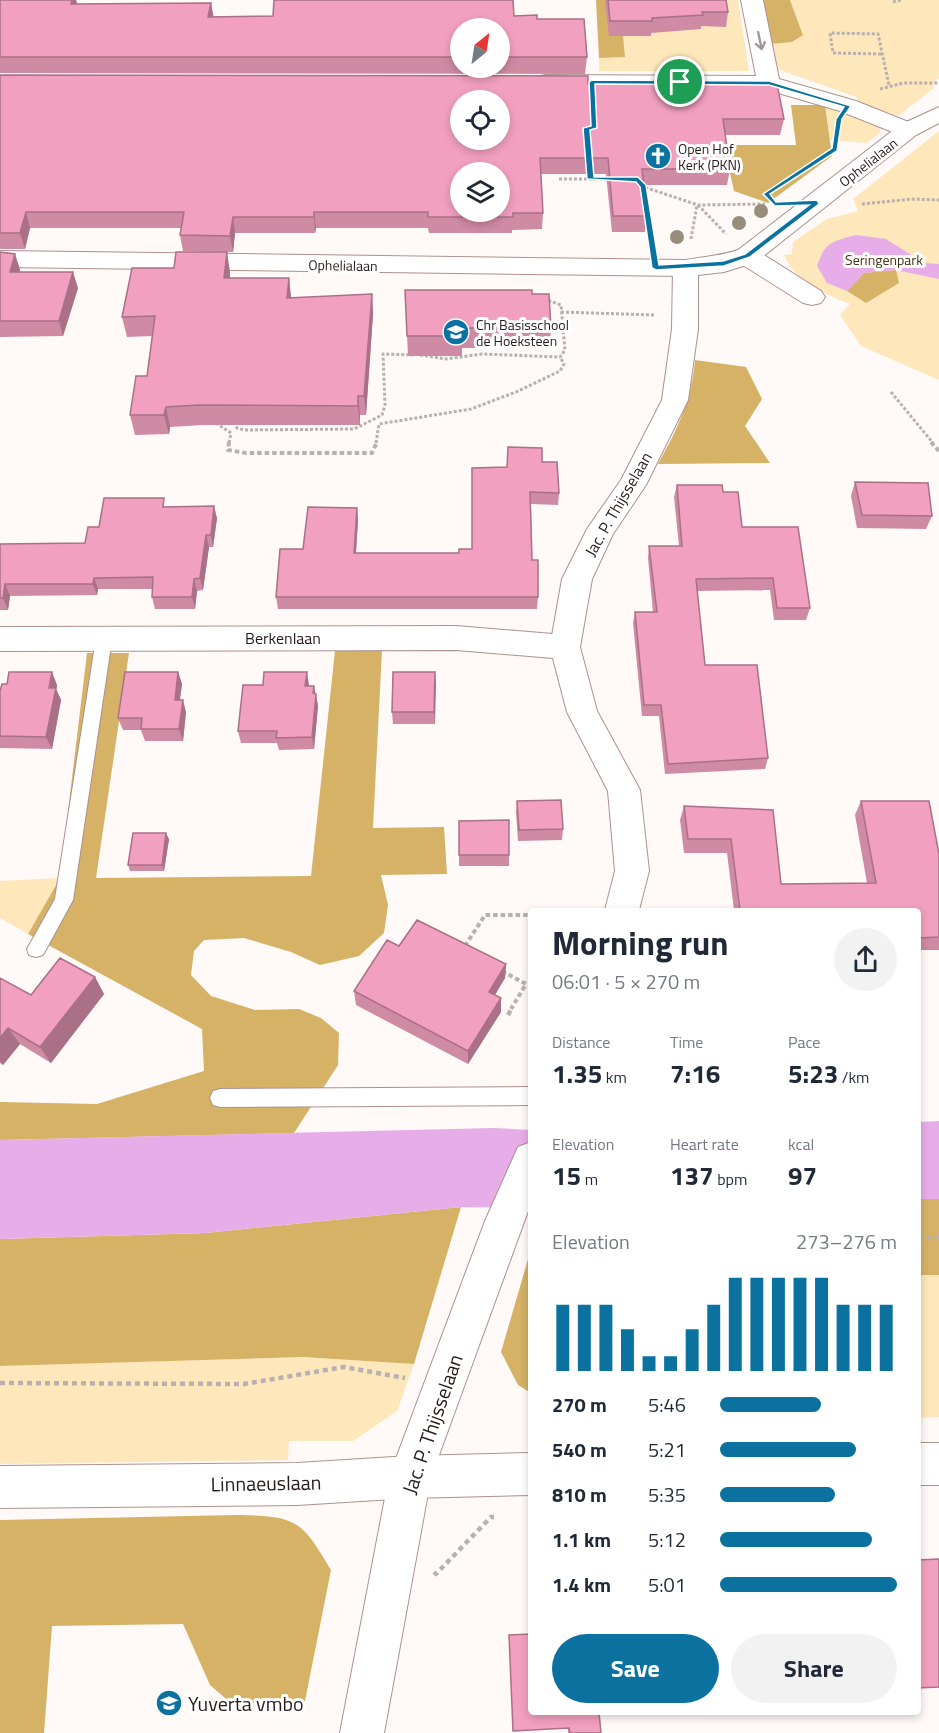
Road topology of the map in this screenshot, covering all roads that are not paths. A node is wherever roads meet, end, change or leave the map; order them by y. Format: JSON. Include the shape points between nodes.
{"nodes":[{"id":1,"x":752,"y":0,"type":"edge"},
{"id":2,"x":521,"y":82,"type":"edge"},
{"id":3,"x":769,"y":83,"type":"junction"},
{"id":4,"x":939,"y":114,"type":"edge"},
{"id":5,"x":908,"y":130,"type":"junction"},
{"id":6,"x":747,"y":256,"type":"junction"},
{"id":7,"x":0,"y":259,"type":"edge"},
{"id":8,"x":686,"y":268,"type":"junction"},
{"id":9,"x":812,"y":297,"type":"dead end"},
{"id":10,"x":0,"y":639,"type":"edge"},
{"id":11,"x":104,"y":639,"type":"junction"},
{"id":12,"x":565,"y":647,"type":"junction"},
{"id":13,"x":623,"y":908,"type":"edge"},
{"id":14,"x":36,"y":949,"type":"dead end"},
{"id":15,"x":528,"y":1096,"type":"edge"},
{"id":16,"x":220,"y":1098,"type":"dead end"},
{"id":17,"x":528,"y":1167,"type":"edge"},
{"id":18,"x":921,"y":1464,"type":"edge"},
{"id":19,"x":939,"y":1464,"type":"edge"},
{"id":20,"x":528,"y":1474,"type":"edge"},
{"id":21,"x":410,"y":1477,"type":"junction"},
{"id":22,"x":0,"y":1487,"type":"edge"},
{"id":23,"x":362,"y":1733,"type":"edge"}],
"edges":[{"from":1,"to":3,"type":"street","one_way":true},
{"from":2,"to":3,"type":"street"},
{"from":3,"to":5,"type":"street","via":[[848,106]]},
{"from":4,"to":5,"type":"street","name":"Ophelialaan"},
{"from":5,"to":6,"type":"street","name":"Ophelialaan"},
{"from":6,"to":8,"type":"street","name":"Ophelialaan","via":[[724,264]]},
{"from":6,"to":9,"type":"street"},
{"from":7,"to":8,"type":"street","name":"Ophelialaan"},
{"from":8,"to":12,"type":"street","name":"Jac. P. Thijsselaan","via":[[685,329],[675,400],[632,485],[601,529],[577,579]]},
{"from":10,"to":11,"type":"street","name":"Berkenlaan"},
{"from":11,"to":12,"type":"street","name":"Berkenlaan","via":[[456,638]]},
{"from":11,"to":14,"type":"lane","via":[[64,900]]},
{"from":12,"to":13,"type":"street","name":"Jac. P. Thijsselaan","via":[[582,712],[624,790],[632,871]]},
{"from":15,"to":16,"type":"lane"},
{"from":17,"to":21,"type":"street","name":"Jac. P. Thijsselaan","via":[[504,1221]]},
{"from":18,"to":19,"type":"street"},
{"from":20,"to":21,"type":"street","name":"Linnaeuslaan"},
{"from":21,"to":22,"type":"street","name":"Linnaeuslaan","via":[[297,1484]]},
{"from":21,"to":23,"type":"street","name":"Jac. P. Thijsselaan"}]}
